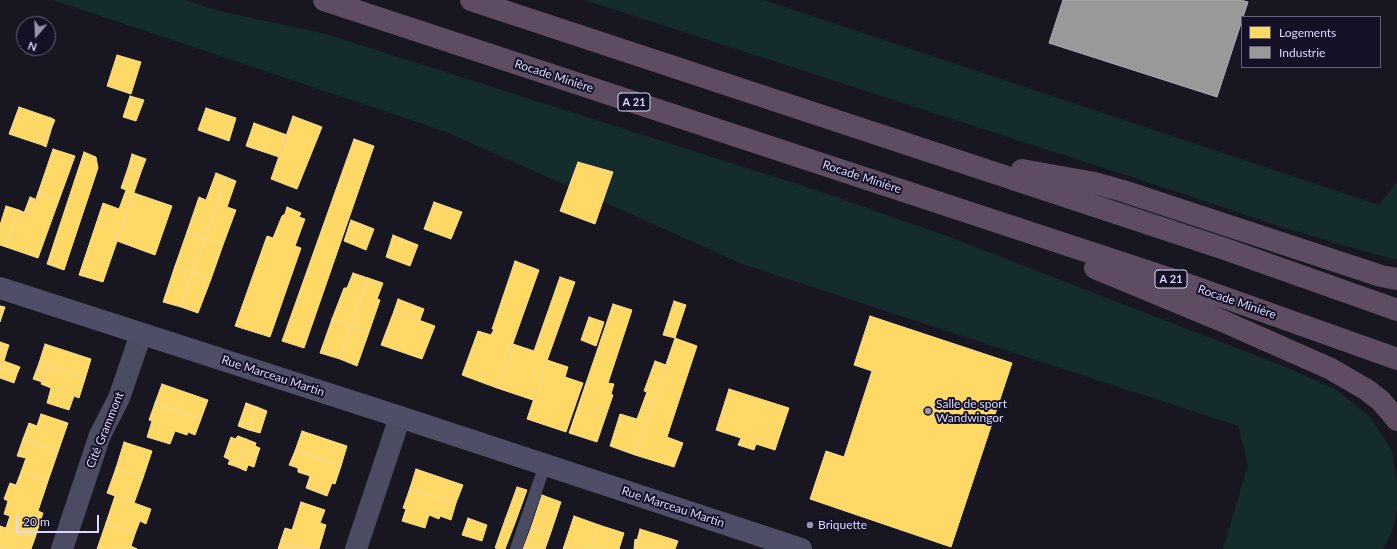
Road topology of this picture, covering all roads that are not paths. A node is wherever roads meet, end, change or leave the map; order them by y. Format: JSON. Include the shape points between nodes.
{"nodes":[{"id":1,"x":324,"y":0,"type":"edge"},
{"id":2,"x":471,"y":0,"type":"edge"},
{"id":3,"x":952,"y":158,"type":"junction"},
{"id":4,"x":944,"y":204,"type":"junction"},
{"id":5,"x":1397,"y":279,"type":"edge"},
{"id":6,"x":0,"y":288,"type":"edge"},
{"id":7,"x":1397,"y":310,"type":"edge"},
{"id":8,"x":141,"y":334,"type":"junction"},
{"id":9,"x":1397,"y":359,"type":"edge"},
{"id":10,"x":400,"y":417,"type":"junction"},
{"id":11,"x":1397,"y":420,"type":"edge"},
{"id":12,"x":545,"y":465,"type":"junction"},
{"id":13,"x":62,"y":549,"type":"edge"},
{"id":14,"x":356,"y":549,"type":"edge"},
{"id":15,"x":516,"y":549,"type":"edge"},
{"id":16,"x":801,"y":549,"type":"edge"}],
"edges":[{"from":1,"to":4,"type":"highway","name":"Rocade Minière","number":"A 21"},
{"from":2,"to":3,"type":"highway"},
{"from":3,"to":5,"type":"highway","via":[[1123,190],[1381,276]]},
{"from":3,"to":7,"type":"highway","via":[[1225,249]]},
{"from":4,"to":9,"type":"highway","name":"Rocade Minière","number":"A 21","via":[[1209,292]]},
{"from":4,"to":11,"type":"highway","via":[[1332,369],[1367,390],[1381,401]]},
{"from":6,"to":8,"type":"street","name":"Rue Marceau Martin"},
{"from":8,"to":10,"type":"street","name":"Rue Marceau Martin"},
{"from":8,"to":13,"type":"street","name":"Cité Grammont","via":[[119,398],[100,435]]},
{"from":10,"to":12,"type":"street","name":"Rue Marceau Martin"},
{"from":10,"to":14,"type":"street"},
{"from":12,"to":15,"type":"lane"},
{"from":12,"to":16,"type":"street","name":"Rue Marceau Martin"}]}
